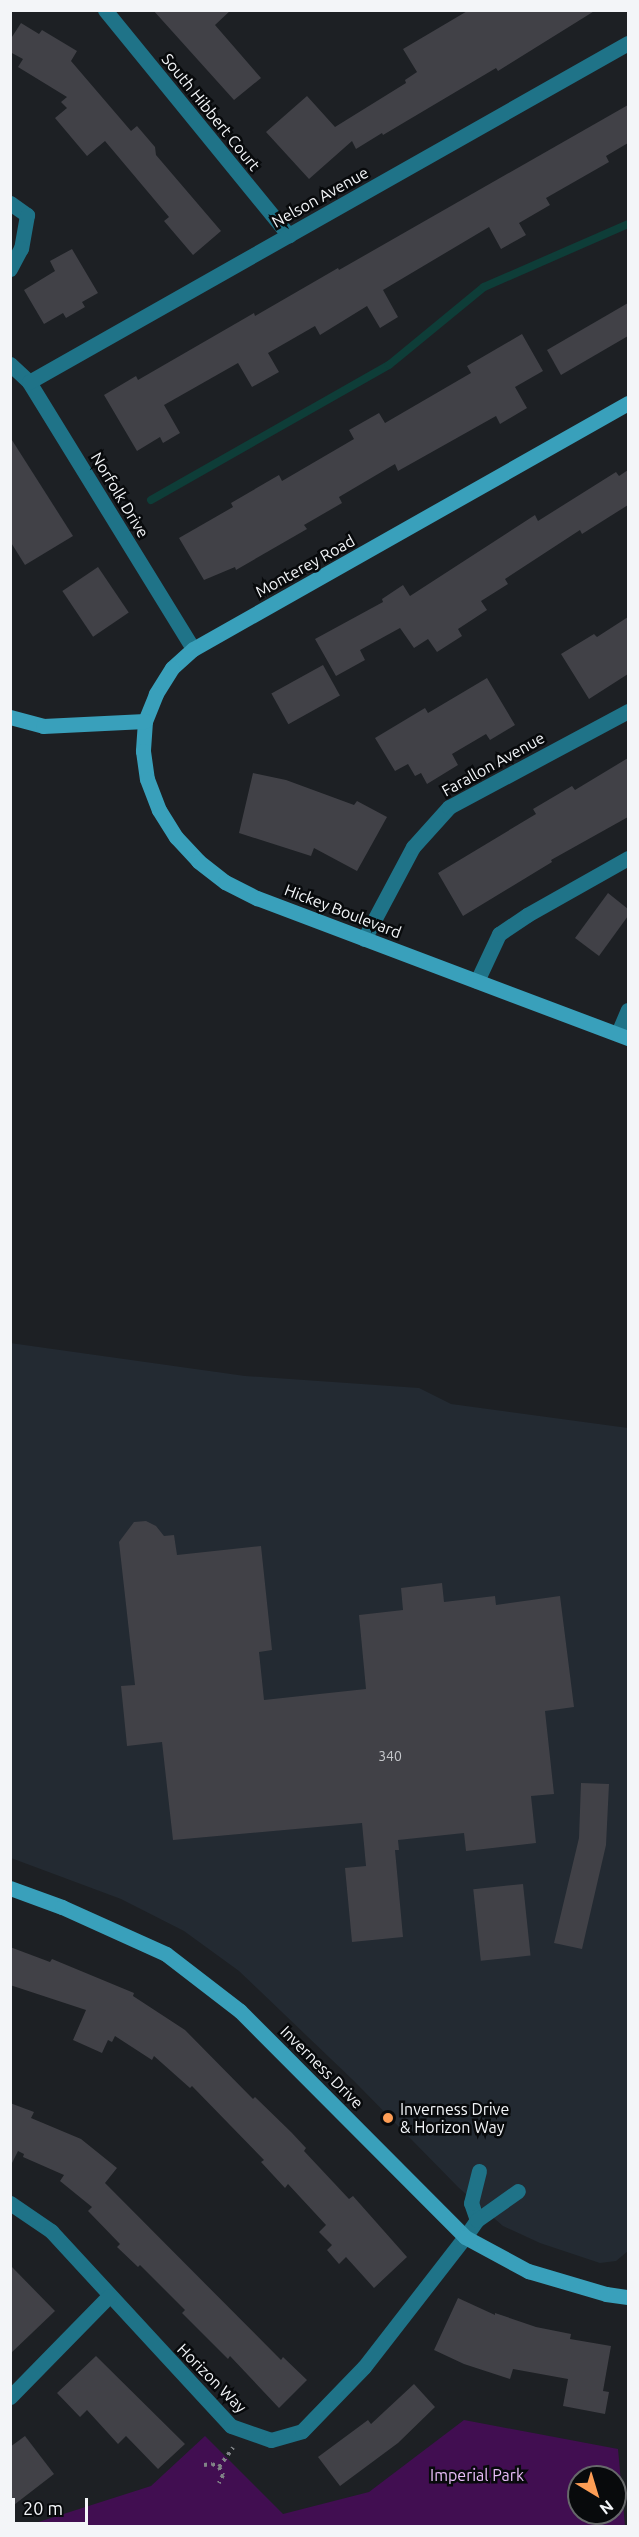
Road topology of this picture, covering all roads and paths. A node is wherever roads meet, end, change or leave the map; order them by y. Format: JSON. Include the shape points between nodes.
{"nodes":[{"id":1,"x":105,"y":10,"type":"edge"},
{"id":2,"x":628,"y":43,"type":"edge"},
{"id":3,"x":10,"y":203,"type":"edge"},
{"id":4,"x":289,"y":236,"type":"junction"},
{"id":5,"x":10,"y":269,"type":"edge"},
{"id":6,"x":10,"y":364,"type":"edge"},
{"id":7,"x":29,"y":382,"type":"junction"},
{"id":8,"x":628,"y":403,"type":"edge"},
{"id":9,"x":193,"y":649,"type":"junction"},
{"id":10,"x":628,"y":711,"type":"edge"},
{"id":11,"x":10,"y":717,"type":"edge"},
{"id":12,"x":145,"y":722,"type":"junction"},
{"id":13,"x":628,"y":858,"type":"edge"},
{"id":14,"x":364,"y":939,"type":"junction"},
{"id":15,"x":477,"y":981,"type":"junction"},
{"id":16,"x":628,"y":1010,"type":"edge"},
{"id":17,"x":623,"y":1036,"type":"edge"},
{"id":18,"x":10,"y":1888,"type":"edge"},
{"id":19,"x":479,"y":2171,"type":"dead end"},
{"id":20,"x":518,"y":2191,"type":"dead end"},
{"id":21,"x":10,"y":2203,"type":"edge"},
{"id":22,"x":477,"y":2220,"type":"junction"},
{"id":23,"x":465,"y":2237,"type":"junction"},
{"id":24,"x":109,"y":2296,"type":"junction"},
{"id":25,"x":628,"y":2297,"type":"edge"},
{"id":26,"x":10,"y":2397,"type":"edge"},
{"id":27,"x":204,"y":2465,"type":"dead end"},
{"id":28,"x":219,"y":2484,"type":"dead end"}],
"edges":[{"from":1,"to":4,"type":"street","name":"South Hibbert Court"},
{"from":2,"to":4,"type":"street","name":"Nelson Avenue"},
{"from":3,"to":5,"type":"street","via":[[27,215],[21,248]]},
{"from":4,"to":7,"type":"street","name":"Nelson Avenue"},
{"from":6,"to":7,"type":"street","name":"Norfolk Drive"},
{"from":7,"to":9,"type":"street","name":"Norfolk Drive"},
{"from":8,"to":9,"type":"main road","name":"Monterey Road"},
{"from":9,"to":12,"type":"main road","name":"Monterey Road","via":[[172,668]]},
{"from":10,"to":14,"type":"street","name":"Farallon Avenue","via":[[449,807],[412,847]]},
{"from":11,"to":12,"type":"main road","via":[[43,726]]},
{"from":12,"to":14,"type":"main road","name":"Hickey Boulevard","via":[[147,780],[159,810],[198,861],[225,882],[257,898]]},
{"from":13,"to":15,"type":"street","via":[[499,934]]},
{"from":14,"to":15,"type":"main road","name":"Hickey Boulevard"},
{"from":15,"to":17,"type":"main road","name":"Hickey Boulevard"},
{"from":16,"to":17,"type":"street"},
{"from":18,"to":23,"type":"main road","name":"Inverness Drive","via":[[166,1954],[240,2011]]},
{"from":19,"to":22,"type":"street","via":[[471,2204]]},
{"from":20,"to":22,"type":"street","name":"Horizon Way"},
{"from":21,"to":24,"type":"street","name":"Horizon Way","via":[[51,2231]]},
{"from":22,"to":23,"type":"street","name":"Horizon Way"},
{"from":23,"to":24,"type":"street","name":"Horizon Way","via":[[356,2375],[302,2431],[271,2440],[231,2426]]},
{"from":23,"to":25,"type":"main road","name":"Inverness Drive","via":[[528,2271]]},
{"from":24,"to":26,"type":"street"},
{"from":27,"to":28,"type":"path","via":[[219,2467],[223,2475]]}]}
